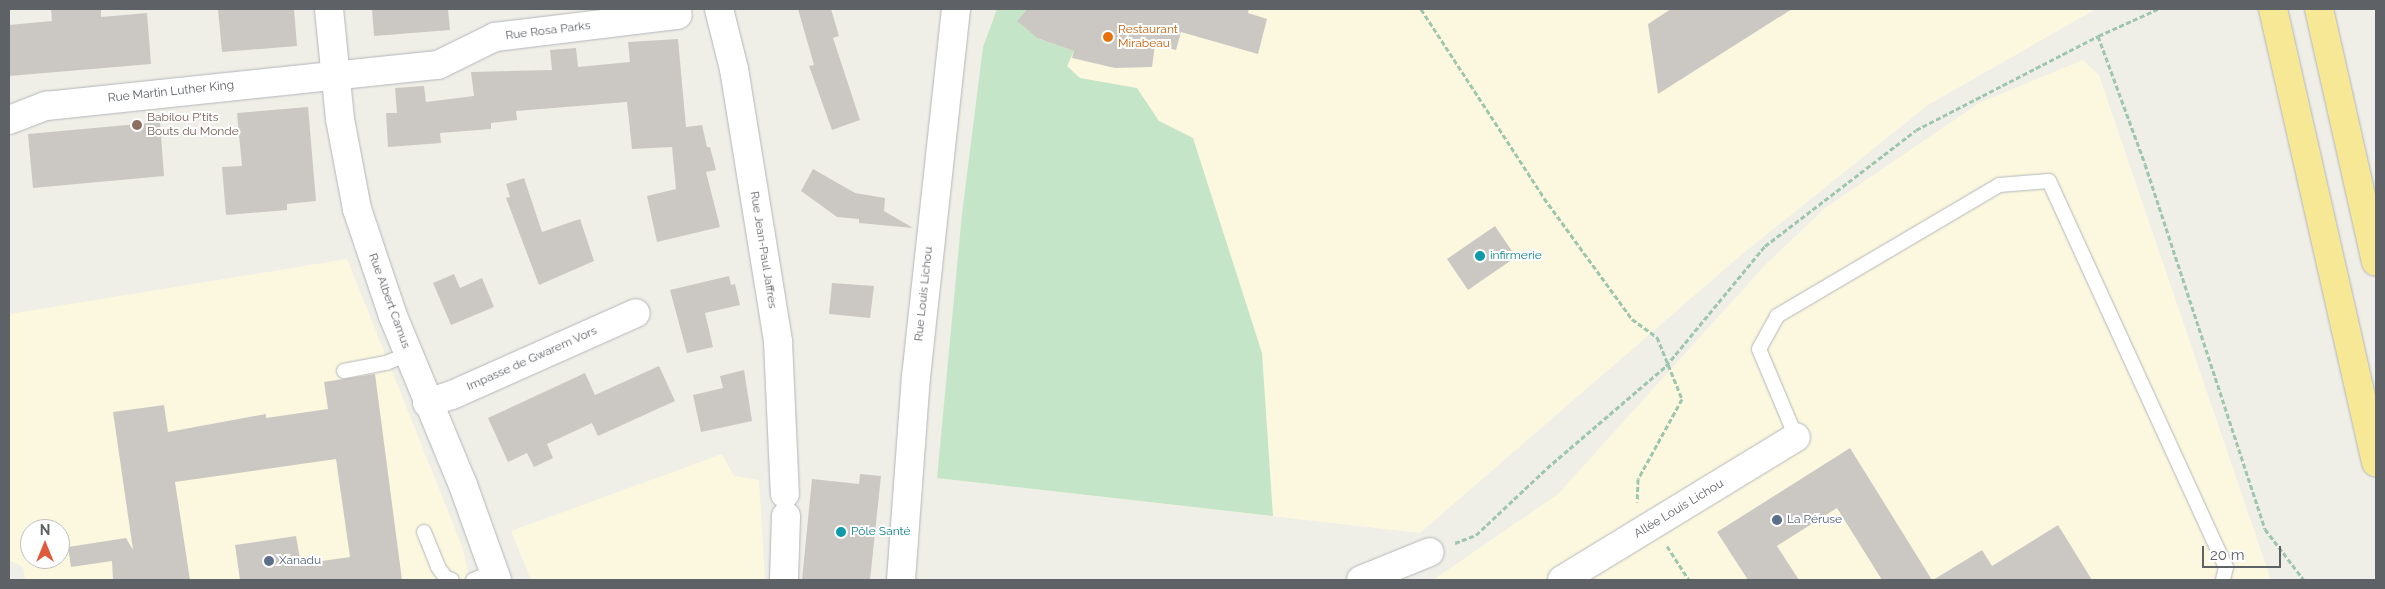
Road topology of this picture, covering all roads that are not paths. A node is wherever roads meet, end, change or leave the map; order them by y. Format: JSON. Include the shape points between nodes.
{"nodes":[{"id":1,"x":329,"y":9,"type":"edge"},
{"id":2,"x":719,"y":9,"type":"edge"},
{"id":3,"x":956,"y":9,"type":"edge"},
{"id":4,"x":2273,"y":9,"type":"edge"},
{"id":5,"x":2319,"y":9,"type":"edge"},
{"id":6,"x":678,"y":15,"type":"dead end"},
{"id":7,"x":335,"y":76,"type":"junction"},
{"id":8,"x":9,"y":120,"type":"edge"},
{"id":9,"x":2376,"y":262,"type":"edge"},
{"id":10,"x":636,"y":312,"type":"dead end"},
{"id":11,"x":408,"y":354,"type":"junction"},
{"id":12,"x":344,"y":371,"type":"dead end"},
{"id":13,"x":427,"y":403,"type":"junction"},
{"id":14,"x":1796,"y":437,"type":"joint"},
{"id":15,"x":2376,"y":462,"type":"edge"},
{"id":16,"x":424,"y":532,"type":"dead end"},
{"id":17,"x":1430,"y":552,"type":"road end"},
{"id":18,"x":488,"y":577,"type":"edge"},
{"id":19,"x":1567,"y":579,"type":"edge"},
{"id":20,"x":452,"y":580,"type":"edge"},
{"id":21,"x":784,"y":580,"type":"edge"},
{"id":22,"x":900,"y":580,"type":"edge"},
{"id":23,"x":1361,"y":580,"type":"edge"},
{"id":24,"x":2223,"y":580,"type":"edge"}],
"edges":[{"from":1,"to":7,"type":"street","name":"Rue Albert Camus"},
{"from":2,"to":21,"type":"street","name":"Rue Jean-Paul Jaffrès","via":[[734,68],[778,342],[786,505]]},
{"from":3,"to":22,"type":"street","name":"Rue Louis Lichou","via":[[916,377]]},
{"from":4,"to":15,"type":"highway"},
{"from":5,"to":9,"type":"highway"},
{"from":6,"to":7,"type":"street","name":"Rue Rosa Parks","via":[[495,37],[438,66]]},
{"from":7,"to":8,"type":"street","name":"Rue Martin Luther King","via":[[46,106]]},
{"from":7,"to":11,"type":"street","name":"Rue Albert Camus","via":[[357,209]]},
{"from":10,"to":13,"type":"street","name":"Impasse de Gwarem Vors","via":[[452,395]]},
{"from":11,"to":12,"type":"lane","via":[[386,363]]},
{"from":11,"to":13,"type":"street","name":"Rue Albert Camus"},
{"from":13,"to":18,"type":"street","name":"Rue Albert Camus","via":[[463,485]]},
{"from":14,"to":19,"type":"street","name":"Allée Louis Lichou"},
{"from":14,"to":24,"type":"lane","via":[[1759,349],[1777,316],[1999,185],[2049,180],[2226,568]]},
{"from":16,"to":20,"type":"lane","via":[[438,568]]},
{"from":17,"to":23,"type":"street"}]}
